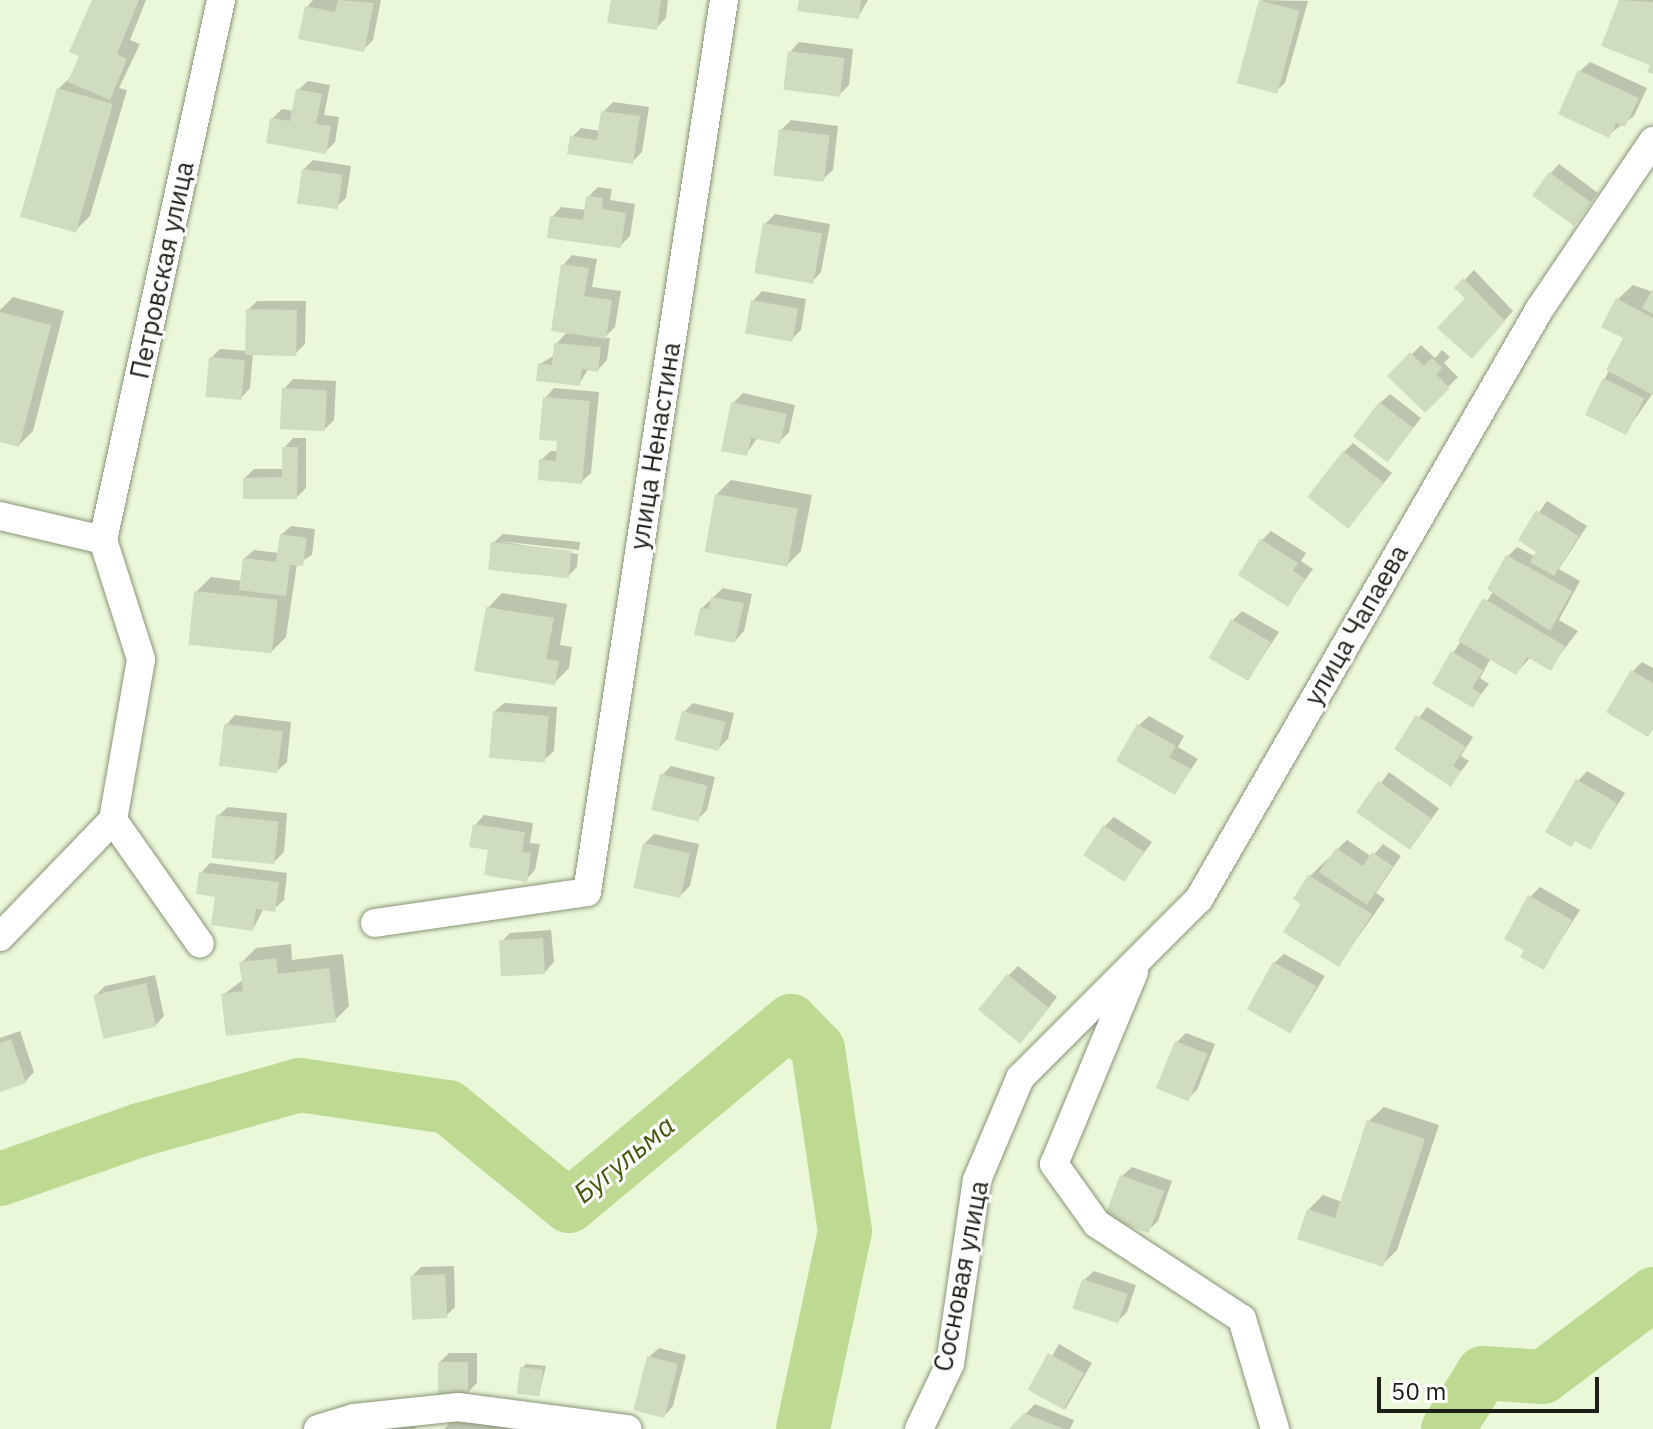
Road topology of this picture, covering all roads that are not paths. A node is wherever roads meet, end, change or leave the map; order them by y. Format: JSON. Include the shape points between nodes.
{"nodes":[{"id":1,"x":221,"y":0,"type":"edge"},
{"id":2,"x":724,"y":0,"type":"edge"},
{"id":3,"x":1653,"y":141,"type":"edge"},
{"id":4,"x":0,"y":516,"type":"edge"},
{"id":5,"x":103,"y":540,"type":"junction"},
{"id":6,"x":113,"y":820,"type":"junction"},
{"id":7,"x":375,"y":923,"type":"dead end"},
{"id":8,"x":0,"y":937,"type":"edge"},
{"id":9,"x":200,"y":944,"type":"dead end"},
{"id":10,"x":1140,"y":957,"type":"junction"},
{"id":11,"x":1020,"y":1078,"type":"joint"},
{"id":12,"x":318,"y":1429,"type":"edge"},
{"id":13,"x":628,"y":1429,"type":"edge"},
{"id":14,"x":919,"y":1429,"type":"edge"},
{"id":15,"x":1275,"y":1429,"type":"edge"}],
"edges":[{"from":1,"to":5,"type":"street","name":"Петровская улица"},
{"from":2,"to":7,"type":"street","name":"улица Ненастина","via":[[587,892]]},
{"from":3,"to":10,"type":"street","name":"улица Чапаева","via":[[1539,310],[1199,899]]},
{"from":4,"to":5,"type":"street"},
{"from":5,"to":6,"type":"street","via":[[141,659]]},
{"from":6,"to":8,"type":"street"},
{"from":6,"to":9,"type":"street"},
{"from":10,"to":11,"type":"street","name":"улица Чапаева"},
{"from":10,"to":15,"type":"street","via":[[1054,1164],[1097,1224],[1242,1319]]},
{"from":11,"to":14,"type":"street","name":"Сосновая улица","via":[[977,1180],[950,1364]]},
{"from":12,"to":13,"type":"street","via":[[354,1418],[458,1407]]}]}
